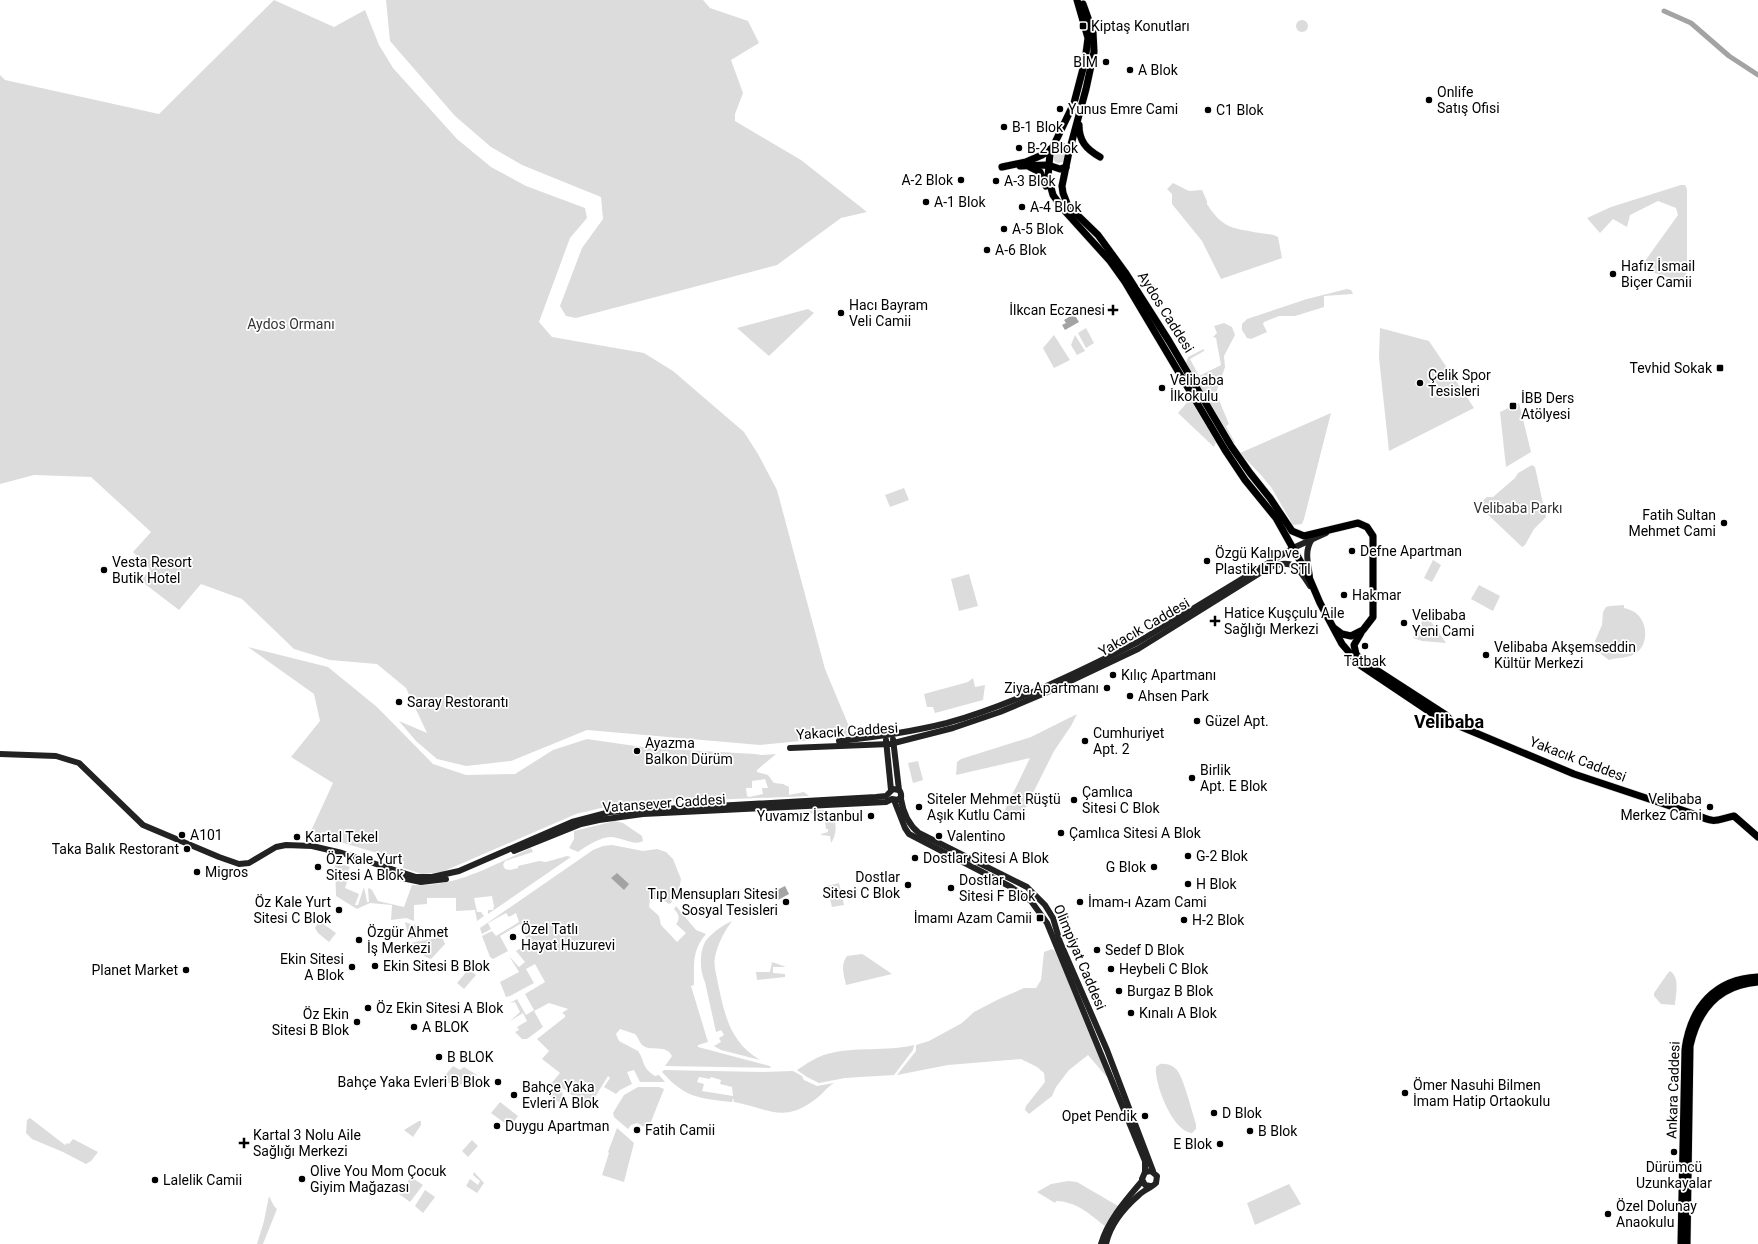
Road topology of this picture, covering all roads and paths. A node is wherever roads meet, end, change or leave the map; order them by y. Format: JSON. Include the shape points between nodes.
{"nodes":[{"id":1,"x":1077,"y":0,"type":"edge"},
{"id":2,"x":1082,"y":0,"type":"edge"},
{"id":3,"x":1080,"y":112,"type":"junction"},
{"id":4,"x":1052,"y":148,"type":"junction"},
{"id":5,"x":1069,"y":152,"type":"junction"},
{"id":6,"x":1100,"y":157,"type":"dead end"},
{"id":7,"x":1048,"y":165,"type":"junction"},
{"id":8,"x":1028,"y":166,"type":"junction"},
{"id":9,"x":1066,"y":167,"type":"junction"},
{"id":10,"x":1053,"y":195,"type":"junction"},
{"id":11,"x":1330,"y":531,"type":"junction"},
{"id":12,"x":1312,"y":539,"type":"junction"},
{"id":13,"x":1293,"y":548,"type":"junction"},
{"id":14,"x":1312,"y":584,"type":"junction"},
{"id":15,"x":1320,"y":603,"type":"junction"},
{"id":16,"x":1373,"y":617,"type":"joint"},
{"id":17,"x":1331,"y":626,"type":"junction"},
{"id":18,"x":1363,"y":630,"type":"junction"},
{"id":19,"x":1452,"y":723,"type":"junction"},
{"id":20,"x":893,"y":735,"type":"junction"},
{"id":21,"x":885,"y":736,"type":"junction"},
{"id":22,"x":890,"y":743,"type":"junction"},
{"id":23,"x":0,"y":754,"type":"edge"},
{"id":24,"x":899,"y":790,"type":"junction"},
{"id":25,"x":891,"y":791,"type":"junction"},
{"id":26,"x":901,"y":797,"type":"junction"},
{"id":27,"x":893,"y":800,"type":"junction"},
{"id":28,"x":840,"y":802,"type":"junction"},
{"id":29,"x":911,"y":831,"type":"junction"},
{"id":30,"x":1758,"y":838,"type":"edge"},
{"id":31,"x":1758,"y":977,"type":"edge"},
{"id":32,"x":1758,"y":982,"type":"edge"},
{"id":33,"x":1153,"y":1171,"type":"junction"},
{"id":34,"x":1145,"y":1172,"type":"junction"},
{"id":35,"x":1142,"y":1181,"type":"junction"},
{"id":36,"x":1150,"y":1186,"type":"junction"},
{"id":37,"x":1101,"y":1244,"type":"edge"},
{"id":38,"x":1106,"y":1244,"type":"edge"},
{"id":39,"x":1681,"y":1244,"type":"edge"},
{"id":40,"x":1687,"y":1244,"type":"edge"}],
"edges":[{"from":1,"to":4,"type":"main road","via":[[1088,38],[1086,61],[1074,104]]},
{"from":2,"to":3,"type":"main road","via":[[1091,25],[1094,45]]},
{"from":3,"to":5,"type":"main road"},
{"from":3,"to":6,"type":"main road","via":[[1082,142]]},
{"from":4,"to":5,"type":"main road","via":[[1060,146]]},
{"from":4,"to":7,"type":"main road"},
{"from":4,"to":8,"type":"main road","via":[[1026,162],[1002,167]]},
{"from":5,"to":9,"type":"main road"},
{"from":7,"to":8,"type":"main road"},
{"from":7,"to":9,"type":"main road","via":[[1056,169]]},
{"from":7,"to":10,"type":"main road","name":"Aydos Caddesi"},
{"from":8,"to":10,"type":"main road","via":[[1040,172]]},
{"from":9,"to":11,"type":"main road","name":"Aydos Caddesi","via":[[1062,186],[1068,206],[1098,235],[1125,272],[1250,474],[1292,531],[1304,536]]},
{"from":10,"to":13,"type":"main road","name":"Aydos Caddesi","via":[[1125,282],[1225,450],[1276,518]]},
{"from":11,"to":12,"type":"main road","name":"Yakacık Caddesi"},
{"from":11,"to":16,"type":"main road","name":"Aydos Caddesi","via":[[1362,524],[1373,536]]},
{"from":12,"to":13,"type":"main road","name":"Yakacık Caddesi"},
{"from":12,"to":14,"type":"main road","name":"Yakacık Caddesi","via":[[1307,553]]},
{"from":13,"to":14,"type":"main road","name":"Yakacık Caddesi"},
{"from":13,"to":20,"type":"main road","name":"Yakacık Caddesi","via":[[1158,631],[1113,655],[1009,701],[948,722]]},
{"from":14,"to":15,"type":"main road","name":"Yakacık Caddesi"},
{"from":15,"to":17,"type":"main road","name":"Yakacık Caddesi"},
{"from":15,"to":22,"type":"main road","name":"Yakacık Caddesi","via":[[1299,569],[1288,563],[1276,564],[1150,642],[1045,694],[953,728]]},
{"from":16,"to":18,"type":"main road","name":"Yakacık Caddesi"},
{"from":17,"to":18,"type":"main road","via":[[1351,636]]},
{"from":17,"to":19,"type":"main road","name":"Yakacık Caddesi","via":[[1360,666],[1442,720]]},
{"from":18,"to":19,"type":"main road","name":"Yakacık Caddesi","via":[[1354,646],[1356,654],[1446,715]]},
{"from":19,"to":30,"type":"main road","name":"Yakacık Caddesi","via":[[1574,774],[1711,821],[1734,816]]},
{"from":20,"to":21,"type":"main road","name":"Yakacık Caddesi"},
{"from":20,"to":22,"type":"main road"},
{"from":21,"to":22,"type":"main road"},
{"from":21,"to":22,"type":"main road","name":"Yakacık Caddesi","via":[[790,748]]},
{"from":22,"to":24,"type":"main road"},
{"from":22,"to":25,"type":"main road"},
{"from":23,"to":28,"type":"main road","name":"Vatansever Caddesi","via":[[56,756],[79,763],[143,825],[239,864],[249,863],[286,844],[312,846],[342,853],[416,877],[459,871],[572,822],[595,815]]},
{"from":24,"to":25,"type":"main road"},
{"from":24,"to":26,"type":"main road"},
{"from":25,"to":27,"type":"main road","via":[[890,797]]},
{"from":25,"to":28,"type":"main road","name":"Vatansever Caddesi","via":[[883,797]]},
{"from":26,"to":27,"type":"main road"},
{"from":26,"to":29,"type":"main road"},
{"from":27,"to":28,"type":"main road","name":"Vatansever Caddesi"},
{"from":27,"to":29,"type":"main road","via":[[904,828]]},
{"from":29,"to":33,"type":"main road","name":"Olimpiyat Caddesi","via":[[1027,887],[1045,905],[1053,918],[1060,942],[1107,1050]]},
{"from":29,"to":34,"type":"main road","name":"Olimpiyat Caddesi","via":[[1011,887],[1031,900],[1038,910],[1046,923],[1104,1060],[1145,1161]]},
{"from":31,"to":39,"type":"main road","name":"Ankara Caddesi","via":[[1733,982],[1711,994],[1695,1016],[1687,1037]]},
{"from":32,"to":40,"type":"main road","name":"Ankara Caddesi","via":[[1736,986],[1719,994],[1703,1014],[1692,1036]]},
{"from":33,"to":34,"type":"main road"},
{"from":33,"to":36,"type":"main road","via":[[1157,1175],[1157,1181]]},
{"from":34,"to":35,"type":"main road"},
{"from":35,"to":36,"type":"main road"},
{"from":35,"to":37,"type":"main road","via":[[1122,1206]]},
{"from":36,"to":38,"type":"main road","via":[[1119,1217]]}]}
